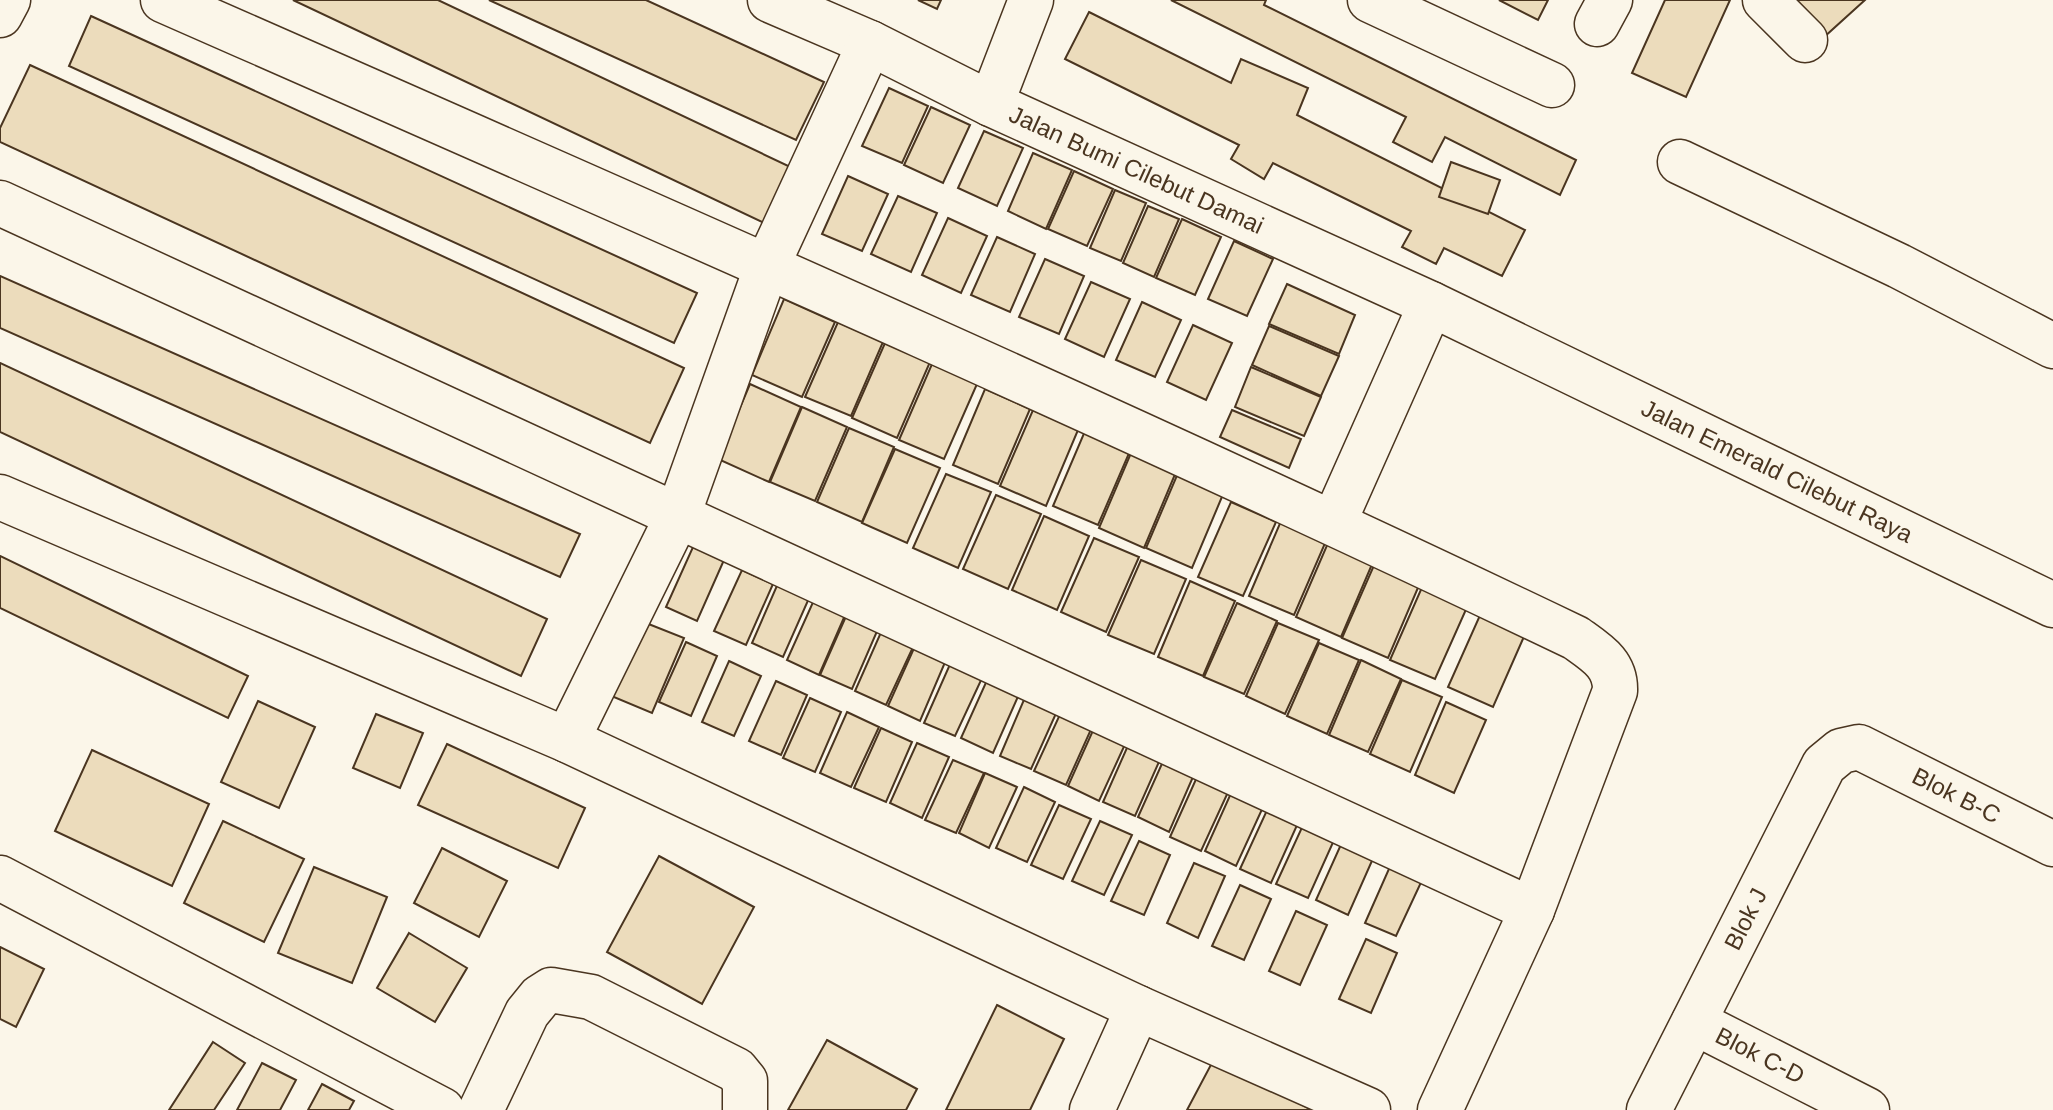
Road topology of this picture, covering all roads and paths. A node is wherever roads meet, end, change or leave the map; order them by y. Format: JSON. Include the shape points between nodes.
{"nodes":[{"id":1,"x":8,"y":0,"type":"edge"},
{"id":2,"x":163,"y":0,"type":"edge"},
{"id":3,"x":770,"y":0,"type":"edge"},
{"id":4,"x":1031,"y":0,"type":"edge"},
{"id":5,"x":1370,"y":0,"type":"edge"},
{"id":6,"x":1765,"y":0,"type":"edge"},
{"id":7,"x":0,"y":15,"type":"edge"},
{"id":8,"x":1805,"y":40,"type":"dead end"},
{"id":9,"x":870,"y":43,"type":"junction"},
{"id":10,"x":1552,"y":85,"type":"dead end"},
{"id":11,"x":991,"y":104,"type":"junction"},
{"id":12,"x":1680,"y":162,"type":"dead end"},
{"id":13,"x":0,"y":203,"type":"edge"},
{"id":14,"x":767,"y":266,"type":"junction"},
{"id":15,"x":1431,"y":304,"type":"junction"},
{"id":16,"x":1502,"y":339,"type":"joint"},
{"id":17,"x":2053,"y":346,"type":"edge"},
{"id":18,"x":0,"y":497,"type":"edge"},
{"id":19,"x":678,"y":515,"type":"junction"},
{"id":20,"x":1334,"y":522,"type":"junction"},
{"id":21,"x":2053,"y":605,"type":"edge"},
{"id":22,"x":567,"y":740,"type":"junction"},
{"id":23,"x":1859,"y":747,"type":"joint"},
{"id":24,"x":2053,"y":844,"type":"edge"},
{"id":25,"x":0,"y":878,"type":"edge"},
{"id":26,"x":1532,"y":910,"type":"junction"},
{"id":27,"x":1138,"y":1008,"type":"junction"},
{"id":28,"x":1694,"y":1022,"type":"junction"},
{"id":29,"x":442,"y":1110,"type":"edge"},
{"id":30,"x":481,"y":1110,"type":"edge"},
{"id":31,"x":745,"y":1110,"type":"edge"},
{"id":32,"x":1092,"y":1110,"type":"edge"},
{"id":33,"x":1368,"y":1110,"type":"edge"},
{"id":34,"x":1440,"y":1110,"type":"edge"},
{"id":35,"x":1649,"y":1110,"type":"edge"},
{"id":36,"x":1867,"y":1110,"type":"edge"}],
"edges":[{"from":1,"to":7,"type":"street"},
{"from":2,"to":14,"type":"street"},
{"from":3,"to":9,"type":"street","name":"Jalan Bumi Cilebut Damai"},
{"from":4,"to":11,"type":"street"},
{"from":5,"to":10,"type":"street"},
{"from":6,"to":8,"type":"street"},
{"from":9,"to":11,"type":"street","name":"Jalan Bumi Cilebut Damai"},
{"from":9,"to":14,"type":"street"},
{"from":11,"to":15,"type":"street","name":"Jalan Bumi Cilebut Damai"},
{"from":12,"to":17,"type":"street"},
{"from":13,"to":19,"type":"street"},
{"from":14,"to":19,"type":"street"},
{"from":14,"to":20,"type":"street"},
{"from":15,"to":16,"type":"street","name":"Jalan Bumi Cilebut Damai"},
{"from":15,"to":20,"type":"street"},
{"from":16,"to":21,"type":"street","name":"Jalan Emerald Cilebut Raya"},
{"from":18,"to":22,"type":"street"},
{"from":19,"to":22,"type":"street"},
{"from":19,"to":26,"type":"street"},
{"from":20,"to":26,"type":"street","via":[[1576,638],[1611,667],[1615,691]]},
{"from":22,"to":27,"type":"street"},
{"from":23,"to":24,"type":"street","name":"Blok B-C"},
{"from":23,"to":28,"type":"street","name":"Blok J","via":[[1841,751],[1824,765]]},
{"from":25,"to":29,"type":"street"},
{"from":26,"to":34,"type":"street"},
{"from":27,"to":32,"type":"street"},
{"from":27,"to":33,"type":"street"},
{"from":28,"to":35,"type":"street","name":"Blok J"},
{"from":28,"to":36,"type":"street","name":"Blok C-D"},
{"from":30,"to":31,"type":"street","via":[[527,1013],[551,990],[591,997],[736,1070],[745,1081]]}]}
